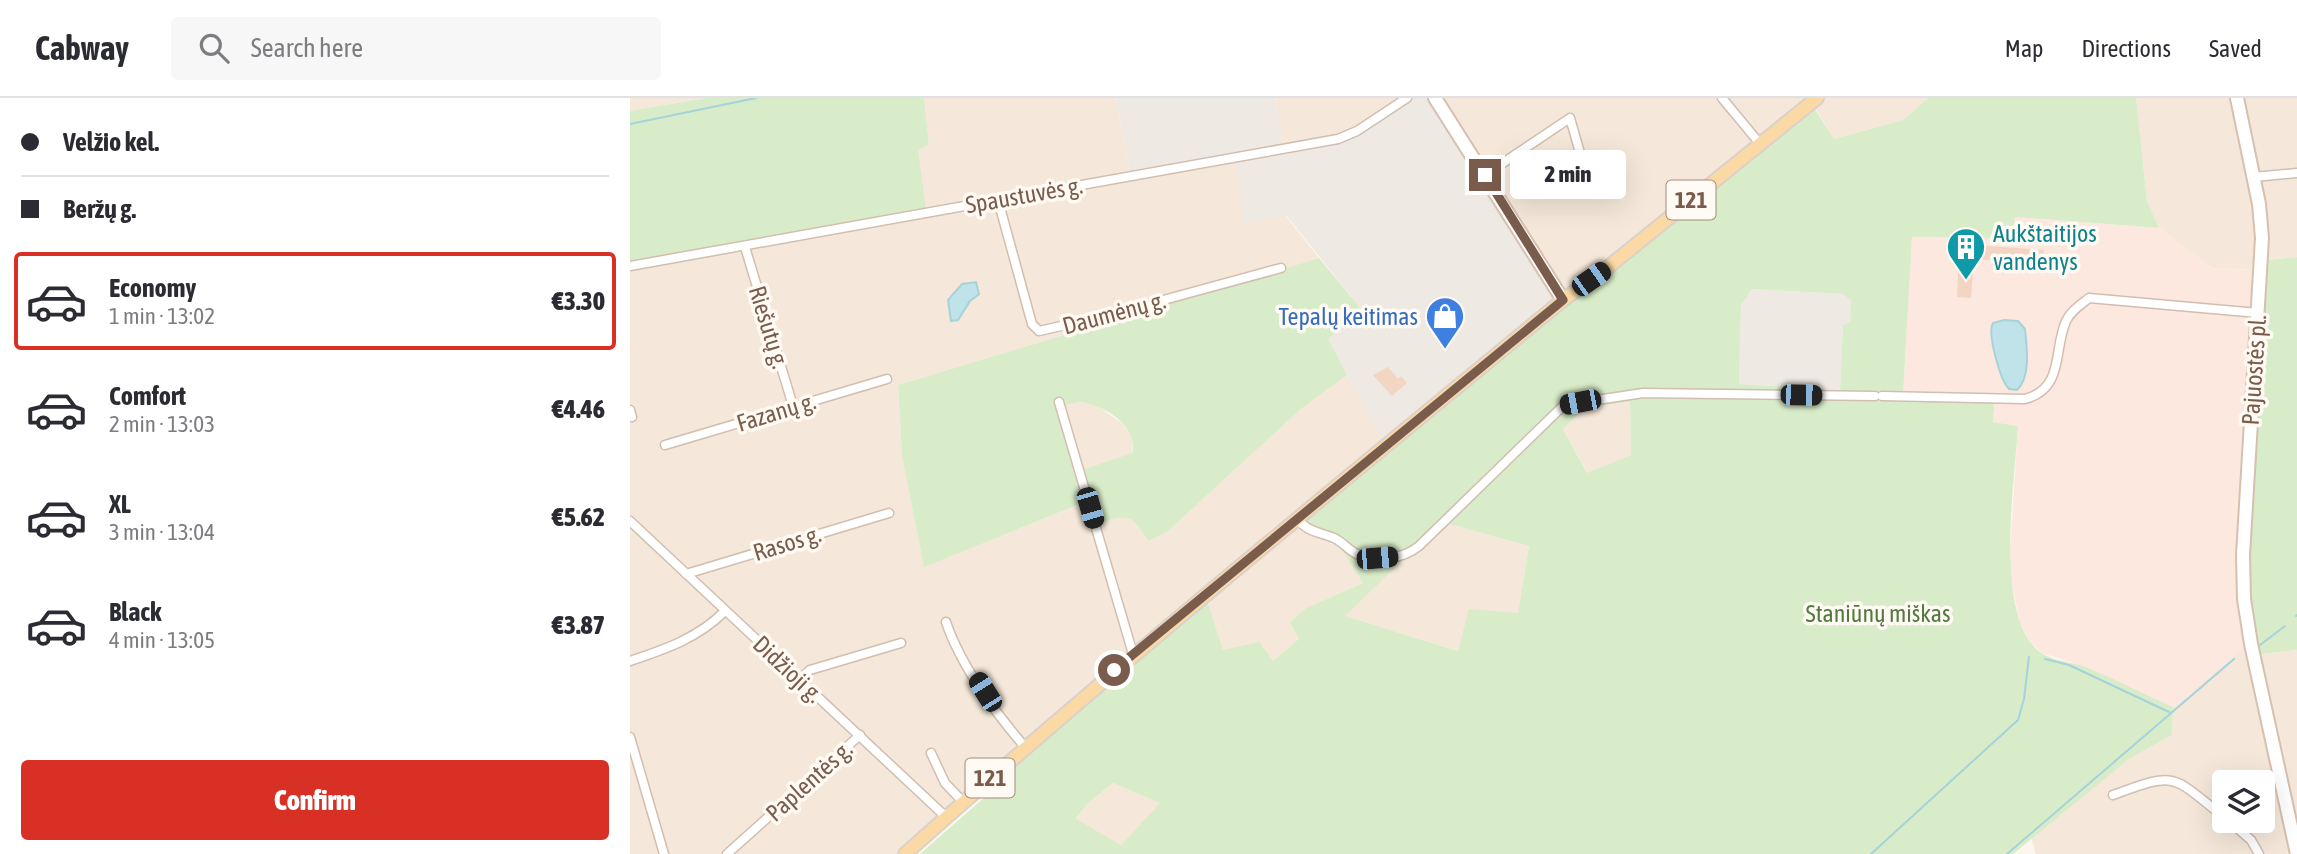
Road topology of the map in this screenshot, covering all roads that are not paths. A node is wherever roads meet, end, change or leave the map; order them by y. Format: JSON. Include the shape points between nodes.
{"nodes":[{"id":1,"x":1408,"y":98,"type":"edge"},
{"id":2,"x":1435,"y":98,"type":"edge"},
{"id":3,"x":1722,"y":98,"type":"edge"},
{"id":4,"x":1817,"y":98,"type":"edge"},
{"id":5,"x":2237,"y":98,"type":"edge"},
{"id":6,"x":1761,"y":145,"type":"junction"},
{"id":7,"x":2297,"y":173,"type":"edge"},
{"id":8,"x":1586,"y":174,"type":"dead end"},
{"id":9,"x":1485,"y":175,"type":"junction"},
{"id":10,"x":2254,"y":177,"type":"junction"},
{"id":11,"x":998,"y":200,"type":"junction"},
{"id":12,"x":745,"y":247,"type":"junction"},
{"id":13,"x":630,"y":266,"type":"edge"},
{"id":14,"x":1281,"y":268,"type":"dead end"},
{"id":15,"x":1563,"y":300,"type":"junction"},
{"id":16,"x":2258,"y":313,"type":"junction"},
{"id":17,"x":887,"y":379,"type":"dead end"},
{"id":18,"x":1059,"y":402,"type":"dead end"},
{"id":19,"x":793,"y":406,"type":"junction"},
{"id":20,"x":666,"y":445,"type":"dead end"},
{"id":21,"x":889,"y":513,"type":"dead end"},
{"id":22,"x":1297,"y":518,"type":"junction"},
{"id":23,"x":630,"y":521,"type":"edge"},
{"id":24,"x":686,"y":574,"type":"junction"},
{"id":25,"x":725,"y":611,"type":"junction"},
{"id":26,"x":946,"y":622,"type":"dead end"},
{"id":27,"x":901,"y":643,"type":"dead end"},
{"id":28,"x":1133,"y":654,"type":"junction"},
{"id":29,"x":630,"y":661,"type":"edge"},
{"id":30,"x":800,"y":679,"type":"junction"},
{"id":31,"x":860,"y":735,"type":"junction"},
{"id":32,"x":630,"y":737,"type":"edge"},
{"id":33,"x":1025,"y":747,"type":"junction"},
{"id":34,"x":931,"y":753,"type":"dead end"},
{"id":35,"x":2113,"y":795,"type":"dead end"},
{"id":36,"x":963,"y":803,"type":"junction"},
{"id":37,"x":2212,"y":808,"type":"edge"},
{"id":38,"x":946,"y":817,"type":"junction"},
{"id":39,"x":2243,"y":833,"type":"edge"},
{"id":40,"x":664,"y":854,"type":"edge"},
{"id":41,"x":727,"y":854,"type":"edge"},
{"id":42,"x":905,"y":854,"type":"edge"},
{"id":43,"x":2259,"y":854,"type":"edge"},
{"id":44,"x":2297,"y":854,"type":"edge"}],
"edges":[{"from":1,"to":11,"type":"street","name":"Spaustuvės g.","via":[[1338,139]]},
{"from":2,"to":9,"type":"main road"},
{"from":3,"to":6,"type":"street"},
{"from":4,"to":6,"type":"main road","number":"121"},
{"from":5,"to":10,"type":"main road","name":"Pajuostės pl."},
{"from":6,"to":15,"type":"main road","number":"121"},
{"from":7,"to":10,"type":"street"},
{"from":8,"to":9,"type":"street","via":[[1570,118]]},
{"from":9,"to":15,"type":"main road"},
{"from":10,"to":16,"type":"main road","name":"Pajuostės pl.","via":[[2262,238]]},
{"from":11,"to":12,"type":"street","name":"Spaustuvės g."},
{"from":11,"to":14,"type":"street","name":"Daumėnų g.","via":[[1032,324],[1039,331]]},
{"from":12,"to":13,"type":"street","name":"Spaustuvės g."},
{"from":12,"to":19,"type":"street","name":"Riešutų g."},
{"from":15,"to":22,"type":"main road","number":"121"},
{"from":16,"to":22,"type":"street","via":[[2089,298],[2065,322],[2059,362],[2047,385],[2025,399],[1643,393],[1564,405],[1419,546],[1398,556],[1357,554],[1339,540],[1303,527]]},
{"from":16,"to":44,"type":"main road","name":"Pajuostės pl.","via":[[2243,575],[2251,645]]},
{"from":17,"to":19,"type":"street","name":"Fazanų g."},
{"from":18,"to":28,"type":"street"},
{"from":19,"to":20,"type":"street","name":"Fazanų g."},
{"from":21,"to":24,"type":"street","name":"Rasos g."},
{"from":22,"to":28,"type":"main road","number":"121"},
{"from":23,"to":24,"type":"street","name":"Didžioji g."},
{"from":24,"to":25,"type":"street","name":"Didžioji g."},
{"from":25,"to":29,"type":"street","via":[[683,642]]},
{"from":25,"to":30,"type":"street","name":"Didžioji g."},
{"from":26,"to":33,"type":"street","via":[[960,654]]},
{"from":27,"to":30,"type":"street","via":[[810,670]]},
{"from":28,"to":33,"type":"main road","number":"121"},
{"from":30,"to":31,"type":"street","name":"Didžioji g."},
{"from":31,"to":38,"type":"street","name":"Didžioji g."},
{"from":31,"to":41,"type":"street","name":"Paplentės g."},
{"from":32,"to":40,"type":"street"},
{"from":33,"to":36,"type":"main road","number":"121"},
{"from":34,"to":36,"type":"street","via":[[945,783]]},
{"from":35,"to":37,"type":"street","via":[[2169,779]]},
{"from":36,"to":38,"type":"main road","number":"121"},
{"from":38,"to":42,"type":"main road","number":"121"},
{"from":39,"to":43,"type":"street"}]}
